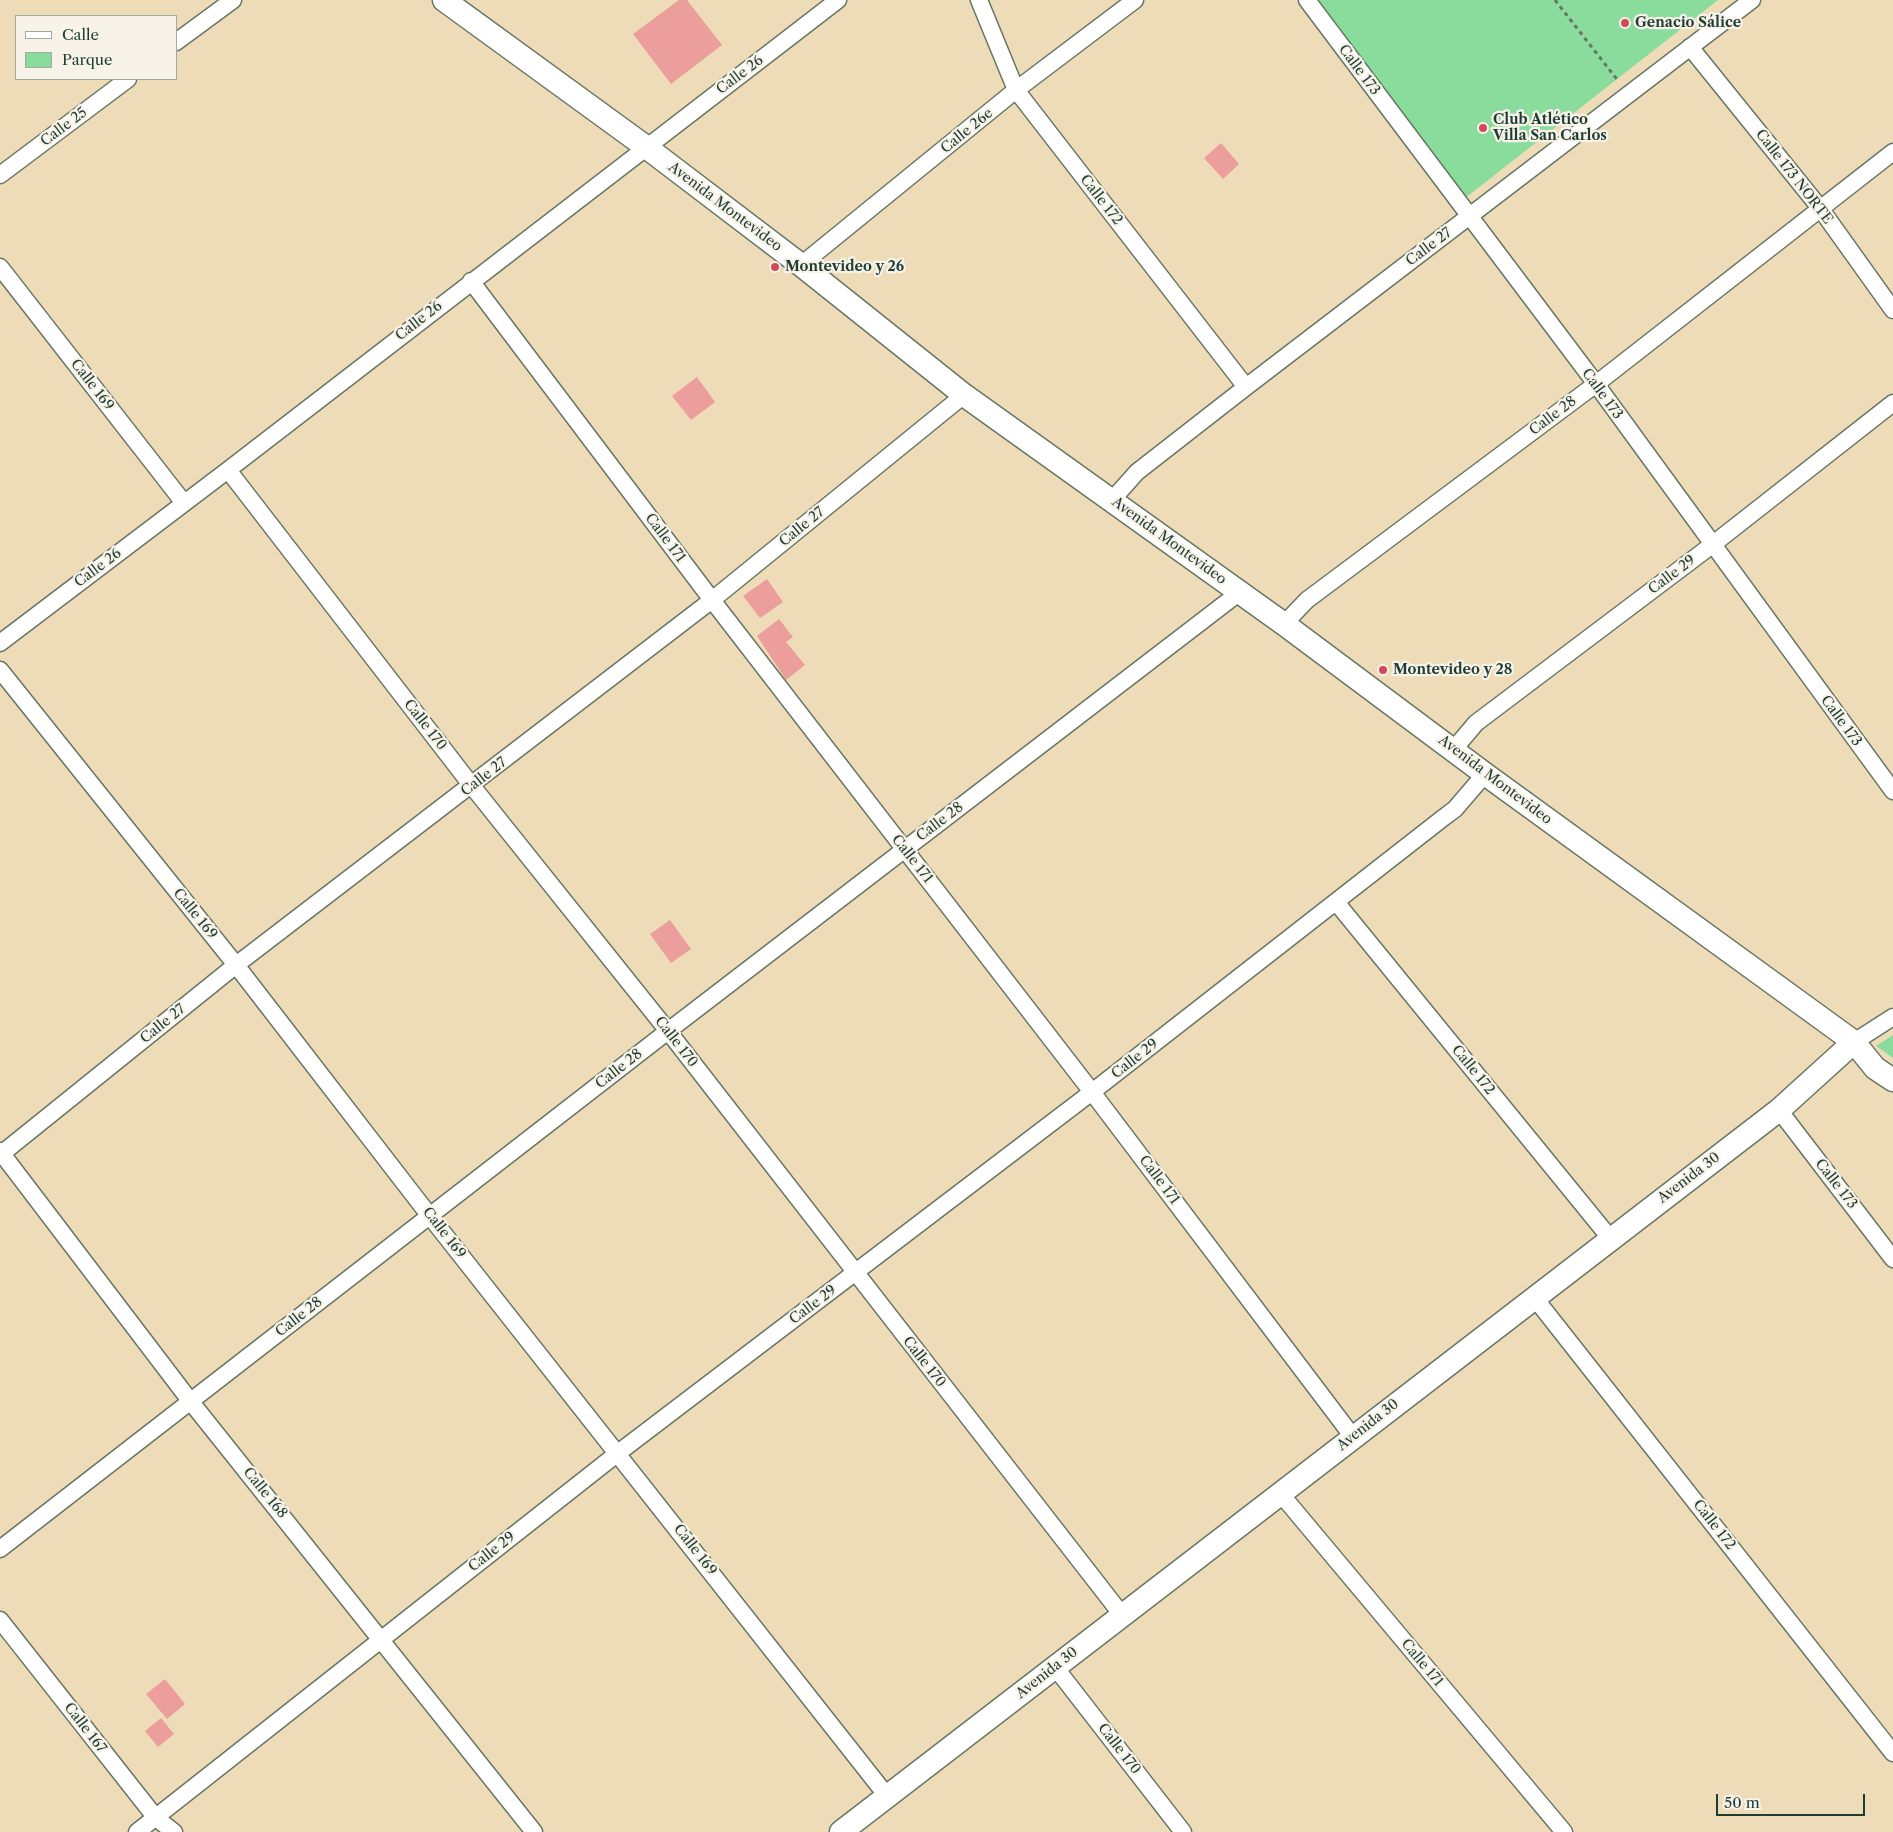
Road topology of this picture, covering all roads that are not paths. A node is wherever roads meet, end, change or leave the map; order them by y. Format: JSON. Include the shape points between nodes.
{"nodes":[{"id":1,"x":233,"y":0,"type":"edge"},
{"id":2,"x":444,"y":0,"type":"edge"},
{"id":3,"x":838,"y":0,"type":"edge"},
{"id":4,"x":979,"y":0,"type":"edge"},
{"id":5,"x":1135,"y":0,"type":"edge"},
{"id":6,"x":1307,"y":0,"type":"edge"},
{"id":7,"x":1752,"y":0,"type":"edge"},
{"id":8,"x":178,"y":41,"type":"edge"},
{"id":9,"x":1690,"y":47,"type":"junction"},
{"id":10,"x":127,"y":80,"type":"edge"},
{"id":11,"x":1016,"y":90,"type":"junction"},
{"id":12,"x":646,"y":147,"type":"junction"},
{"id":13,"x":1893,"y":152,"type":"edge"},
{"id":14,"x":0,"y":174,"type":"edge"},
{"id":15,"x":1820,"y":208,"type":"junction"},
{"id":16,"x":1469,"y":216,"type":"junction"},
{"id":17,"x":801,"y":265,"type":"junction"},
{"id":18,"x":0,"y":267,"type":"edge"},
{"id":19,"x":471,"y":281,"type":"junction"},
{"id":20,"x":1893,"y":310,"type":"edge"},
{"id":21,"x":1596,"y":384,"type":"junction"},
{"id":22,"x":1246,"y":387,"type":"junction"},
{"id":23,"x":964,"y":395,"type":"junction"},
{"id":24,"x":1893,"y":403,"type":"edge"},
{"id":25,"x":228,"y":470,"type":"junction"},
{"id":26,"x":1112,"y":500,"type":"junction"},
{"id":27,"x":184,"y":503,"type":"junction"},
{"id":28,"x":1712,"y":545,"type":"junction"},
{"id":29,"x":1240,"y":592,"type":"junction"},
{"id":30,"x":712,"y":600,"type":"junction"},
{"id":31,"x":1284,"y":624,"type":"junction"},
{"id":32,"x":0,"y":642,"type":"edge"},
{"id":33,"x":0,"y":670,"type":"edge"},
{"id":34,"x":1454,"y":749,"type":"junction"},
{"id":35,"x":1485,"y":774,"type":"junction"},
{"id":36,"x":472,"y":786,"type":"junction"},
{"id":37,"x":1893,"y":791,"type":"edge"},
{"id":38,"x":904,"y":849,"type":"junction"},
{"id":39,"x":1336,"y":902,"type":"junction"},
{"id":40,"x":236,"y":965,"type":"junction"},
{"id":41,"x":1893,"y":1017,"type":"edge"},
{"id":42,"x":668,"y":1031,"type":"junction"},
{"id":43,"x":1854,"y":1042,"type":"junction"},
{"id":44,"x":1893,"y":1080,"type":"edge"},
{"id":45,"x":1092,"y":1092,"type":"junction"},
{"id":46,"x":1779,"y":1110,"type":"junction"},
{"id":47,"x":1,"y":1153,"type":"edge"},
{"id":48,"x":429,"y":1215,"type":"junction"},
{"id":49,"x":1610,"y":1238,"type":"junction"},
{"id":50,"x":1893,"y":1259,"type":"edge"},
{"id":51,"x":855,"y":1273,"type":"junction"},
{"id":52,"x":1534,"y":1297,"type":"junction"},
{"id":53,"x":191,"y":1402,"type":"junction"},
{"id":54,"x":1353,"y":1437,"type":"junction"},
{"id":55,"x":618,"y":1453,"type":"junction"},
{"id":56,"x":1280,"y":1494,"type":"junction"},
{"id":57,"x":0,"y":1550,"type":"edge"},
{"id":58,"x":1122,"y":1615,"type":"junction"},
{"id":59,"x":0,"y":1620,"type":"edge"},
{"id":60,"x":382,"y":1639,"type":"junction"},
{"id":61,"x":1055,"y":1667,"type":"junction"},
{"id":62,"x":1893,"y":1753,"type":"edge"},
{"id":63,"x":888,"y":1796,"type":"junction"},
{"id":64,"x":156,"y":1818,"type":"junction"},
{"id":65,"x":138,"y":1832,"type":"edge"},
{"id":66,"x":174,"y":1832,"type":"edge"},
{"id":67,"x":534,"y":1832,"type":"edge"},
{"id":68,"x":841,"y":1832,"type":"edge"},
{"id":69,"x":1183,"y":1832,"type":"edge"},
{"id":70,"x":1564,"y":1832,"type":"edge"}],
"edges":[{"from":1,"to":8,"type":"street"},
{"from":2,"to":12,"type":"main road","name":"Avenida Montevideo"},
{"from":3,"to":12,"type":"street","name":"Calle 26"},
{"from":4,"to":11,"type":"street","name":"Calle 172"},
{"from":5,"to":11,"type":"street","name":"Calle 26e"},
{"from":6,"to":16,"type":"street","name":"Calle 173"},
{"from":7,"to":9,"type":"street","name":"Calle 27"},
{"from":9,"to":15,"type":"street","name":"Calle 173 NORTE"},
{"from":9,"to":16,"type":"street","name":"Calle 27"},
{"from":10,"to":14,"type":"street","name":"Calle 25"},
{"from":11,"to":17,"type":"street","name":"Calle 26e"},
{"from":11,"to":22,"type":"street","name":"Calle 172"},
{"from":12,"to":17,"type":"main road","name":"Avenida Montevideo"},
{"from":12,"to":19,"type":"street","name":"Calle 26"},
{"from":13,"to":15,"type":"street","name":"Calle 28"},
{"from":15,"to":20,"type":"street","name":"Calle 173 NORTE"},
{"from":15,"to":21,"type":"street","name":"Calle 28"},
{"from":16,"to":21,"type":"street","name":"Calle 173"},
{"from":16,"to":22,"type":"street","name":"Calle 27"},
{"from":17,"to":23,"type":"main road","name":"Avenida Montevideo"},
{"from":18,"to":27,"type":"street","name":"Calle 169"},
{"from":19,"to":25,"type":"street","name":"Calle 26"},
{"from":19,"to":30,"type":"street","name":"Calle 171"},
{"from":21,"to":28,"type":"street","name":"Calle 173"},
{"from":21,"to":31,"type":"street","name":"Calle 28","via":[[1307,600]]},
{"from":22,"to":26,"type":"street","name":"Calle 27","via":[[1138,472]]},
{"from":23,"to":26,"type":"main road","name":"Avenida Montevideo"},
{"from":23,"to":30,"type":"street","name":"Calle 27"},
{"from":24,"to":28,"type":"street","name":"Calle 29"},
{"from":25,"to":27,"type":"street","name":"Calle 26"},
{"from":25,"to":36,"type":"street","name":"Calle 170"},
{"from":26,"to":29,"type":"main road","name":"Avenida Montevideo"},
{"from":27,"to":32,"type":"street","name":"Calle 26"},
{"from":28,"to":34,"type":"street","name":"Calle 29","via":[[1476,723]]},
{"from":28,"to":37,"type":"street","name":"Calle 173"},
{"from":29,"to":31,"type":"main road","name":"Avenida Montevideo"},
{"from":29,"to":38,"type":"street","name":"Calle 28"},
{"from":30,"to":36,"type":"street","name":"Calle 27"},
{"from":30,"to":38,"type":"street","name":"Calle 171"},
{"from":31,"to":34,"type":"main road","name":"Avenida Montevideo"},
{"from":33,"to":40,"type":"street","name":"Calle 169"},
{"from":34,"to":35,"type":"main road","name":"Avenida Montevideo"},
{"from":35,"to":39,"type":"street","name":"Calle 29","via":[[1455,808]]},
{"from":35,"to":43,"type":"main road","name":"Avenida Montevideo"},
{"from":36,"to":40,"type":"street","name":"Calle 27"},
{"from":36,"to":42,"type":"street","name":"Calle 170"},
{"from":38,"to":42,"type":"street","name":"Calle 28"},
{"from":38,"to":45,"type":"street","name":"Calle 171"},
{"from":39,"to":45,"type":"street","name":"Calle 29"},
{"from":39,"to":49,"type":"street","name":"Calle 172"},
{"from":40,"to":47,"type":"street","name":"Calle 27"},
{"from":40,"to":48,"type":"street","name":"Calle 169"},
{"from":41,"to":43,"type":"street","name":"Avenida 30"},
{"from":42,"to":48,"type":"street","name":"Calle 28"},
{"from":42,"to":51,"type":"street","name":"Calle 170"},
{"from":43,"to":44,"type":"main road","name":"Avenida Montevideo","via":[[1875,1068]]},
{"from":43,"to":46,"type":"main road","name":"Avenida 30"},
{"from":45,"to":51,"type":"street","name":"Calle 29"},
{"from":45,"to":54,"type":"street","name":"Calle 171"},
{"from":46,"to":49,"type":"main road","name":"Avenida 30"},
{"from":46,"to":50,"type":"street","name":"Calle 173"},
{"from":47,"to":53,"type":"street","name":"Calle 168"},
{"from":48,"to":53,"type":"street","name":"Calle 28"},
{"from":48,"to":55,"type":"street","name":"Calle 169"},
{"from":49,"to":52,"type":"main road","name":"Avenida 30"},
{"from":51,"to":55,"type":"street","name":"Calle 29"},
{"from":51,"to":58,"type":"street","name":"Calle 170"},
{"from":52,"to":54,"type":"main road","name":"Avenida 30"},
{"from":52,"to":62,"type":"street","name":"Calle 172"},
{"from":53,"to":57,"type":"street","name":"Calle 28"},
{"from":53,"to":60,"type":"street","name":"Calle 168"},
{"from":54,"to":56,"type":"main road","name":"Avenida 30"},
{"from":55,"to":60,"type":"street","name":"Calle 29"},
{"from":55,"to":63,"type":"street","name":"Calle 169"},
{"from":56,"to":58,"type":"main road","name":"Avenida 30"},
{"from":56,"to":70,"type":"street","name":"Calle 171"},
{"from":58,"to":61,"type":"main road","name":"Avenida 30"},
{"from":59,"to":64,"type":"street","name":"Calle 167"},
{"from":60,"to":64,"type":"street","name":"Calle 29"},
{"from":60,"to":67,"type":"street","name":"Calle 168"},
{"from":61,"to":63,"type":"main road","name":"Avenida 30"},
{"from":61,"to":69,"type":"street","name":"Calle 170"},
{"from":63,"to":68,"type":"main road","name":"Avenida 30"},
{"from":64,"to":65,"type":"street","name":"Calle 29"},
{"from":64,"to":66,"type":"street","name":"Calle 167"}]}
